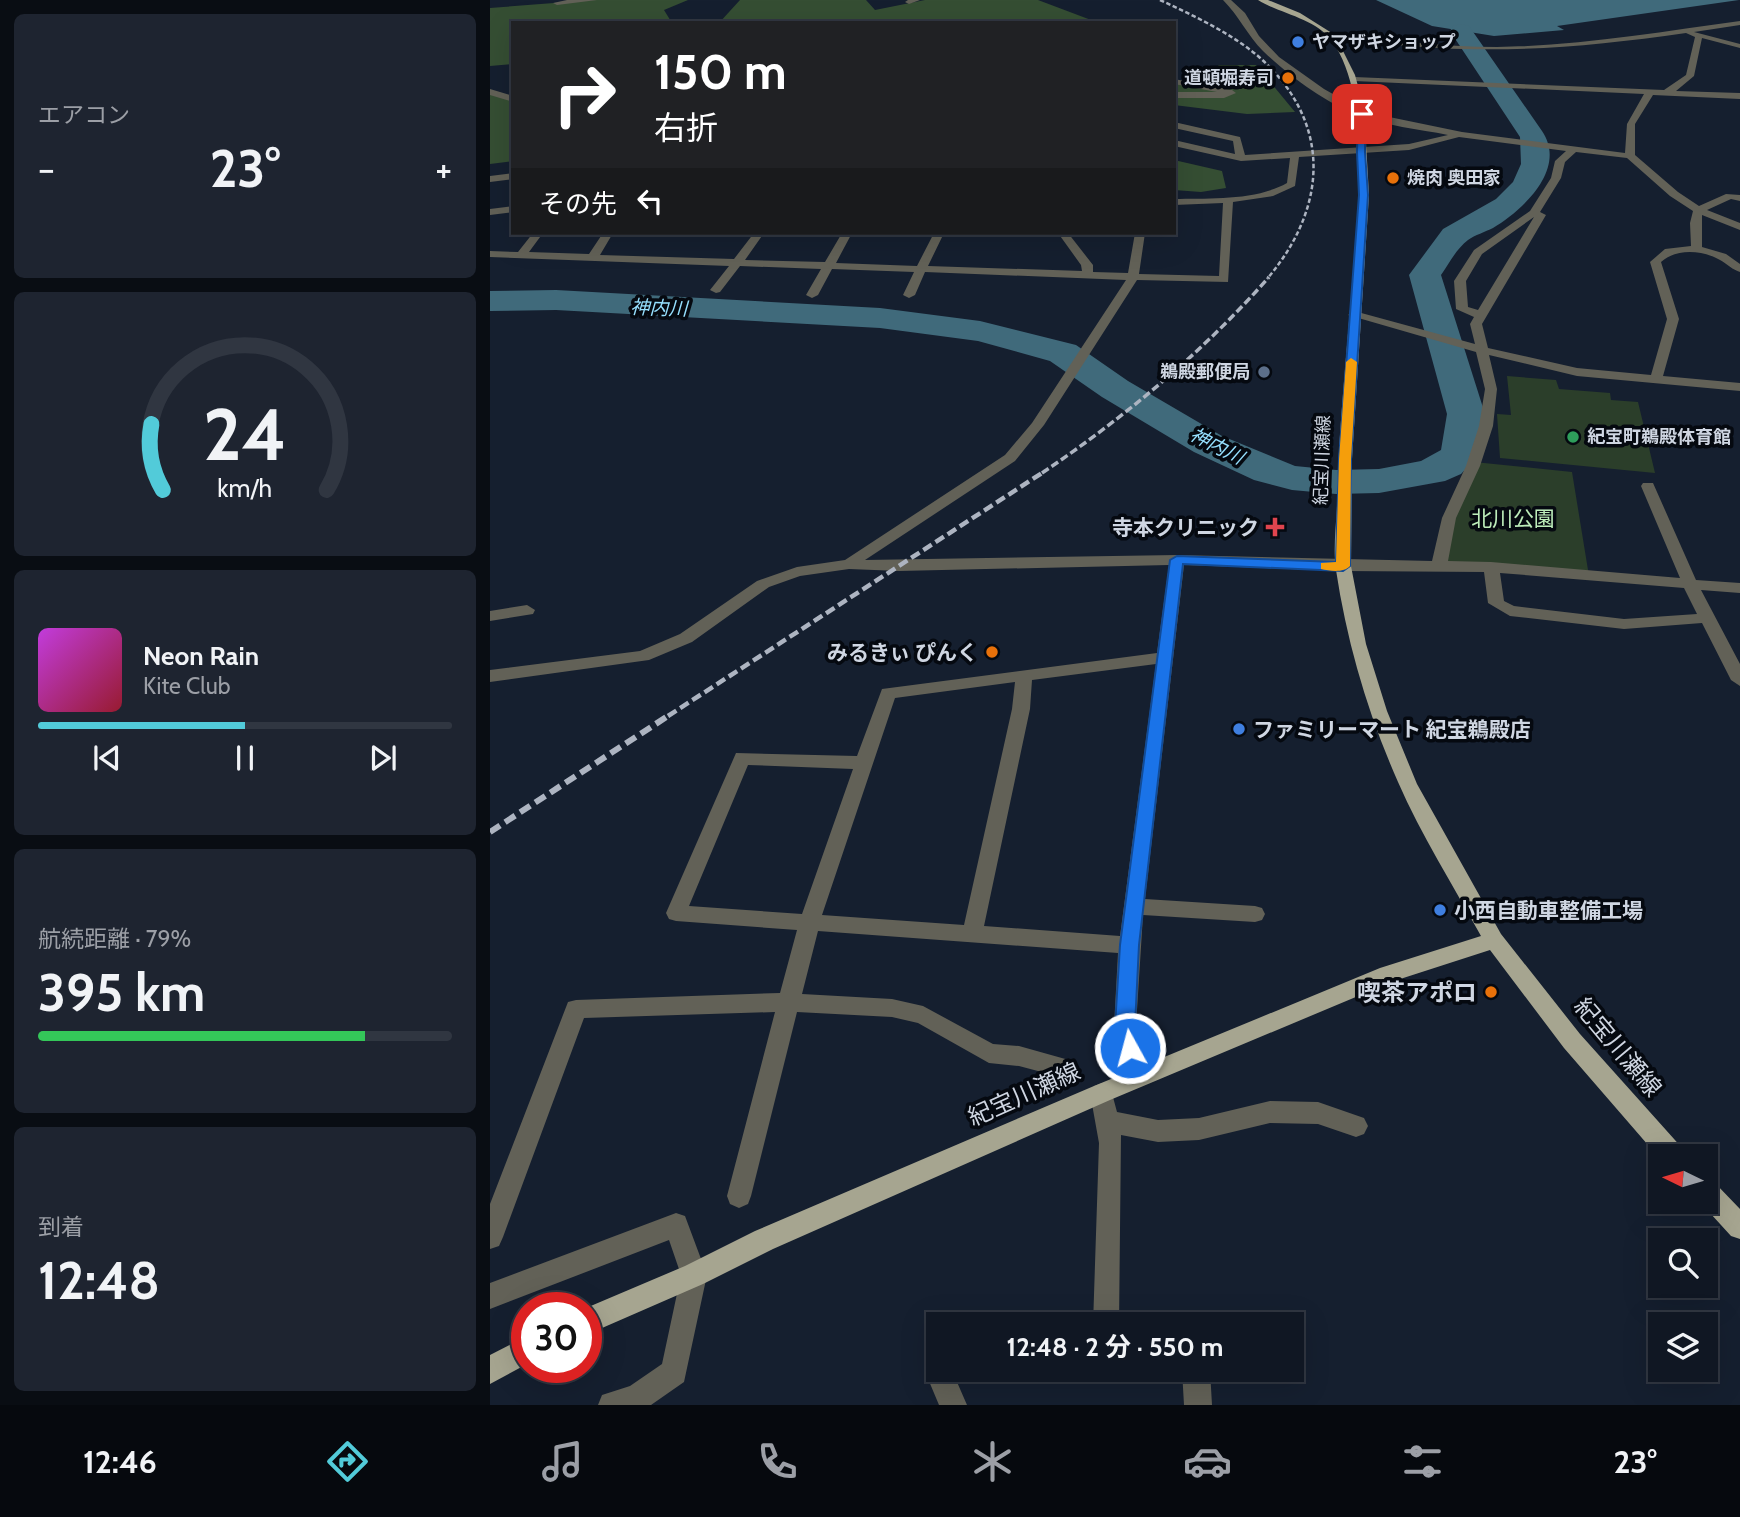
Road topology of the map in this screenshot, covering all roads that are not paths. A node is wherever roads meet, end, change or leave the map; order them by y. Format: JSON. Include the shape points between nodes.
{"nodes":[{"id":1,"x":593,"y":0,"type":"edge"},
{"id":2,"x":1227,"y":0,"type":"edge"},
{"id":3,"x":1262,"y":0,"type":"edge"},
{"id":4,"x":557,"y":3,"type":"dead end"},
{"id":5,"x":1740,"y":23,"type":"edge"},
{"id":6,"x":1679,"y":32,"type":"junction"},
{"id":7,"x":1700,"y":35,"type":"junction"},
{"id":8,"x":1332,"y":36,"type":"junction"},
{"id":9,"x":1740,"y":46,"type":"edge"},
{"id":10,"x":1354,"y":79,"type":"junction"},
{"id":11,"x":1176,"y":81,"type":"edge"},
{"id":12,"x":490,"y":92,"type":"edge"},
{"id":13,"x":1650,"y":92,"type":"junction"},
{"id":14,"x":1665,"y":93,"type":"junction"},
{"id":15,"x":1176,"y":95,"type":"edge"},
{"id":16,"x":1740,"y":96,"type":"edge"},
{"id":17,"x":511,"y":98,"type":"edge"},
{"id":18,"x":1362,"y":114,"type":"junction"},
{"id":19,"x":1176,"y":125,"type":"edge"},
{"id":20,"x":1462,"y":135,"type":"junction"},
{"id":21,"x":1176,"y":143,"type":"edge"},
{"id":22,"x":1567,"y":149,"type":"junction"},
{"id":23,"x":1361,"y":152,"type":"junction"},
{"id":24,"x":1295,"y":154,"type":"junction"},
{"id":25,"x":1630,"y":156,"type":"junction"},
{"id":26,"x":1241,"y":158,"type":"junction"},
{"id":27,"x":511,"y":176,"type":"edge"},
{"id":28,"x":490,"y":179,"type":"edge"},
{"id":29,"x":1740,"y":198,"type":"edge"},
{"id":30,"x":1228,"y":199,"type":"junction"},
{"id":31,"x":1176,"y":202,"type":"edge"},
{"id":32,"x":511,"y":209,"type":"edge"},
{"id":33,"x":1698,"y":210,"type":"junction"},
{"id":34,"x":491,"y":213,"type":"edge"},
{"id":35,"x":1534,"y":213,"type":"junction"},
{"id":36,"x":1740,"y":227,"type":"edge"},
{"id":37,"x":537,"y":235,"type":"edge"},
{"id":38,"x":607,"y":235,"type":"edge"},
{"id":39,"x":758,"y":235,"type":"edge"},
{"id":40,"x":845,"y":235,"type":"edge"},
{"id":41,"x":939,"y":235,"type":"edge"},
{"id":42,"x":1064,"y":235,"type":"edge"},
{"id":43,"x":1140,"y":235,"type":"edge"},
{"id":44,"x":1698,"y":248,"type":"junction"},
{"id":45,"x":490,"y":254,"type":"edge"},
{"id":46,"x":522,"y":255,"type":"junction"},
{"id":47,"x":592,"y":258,"type":"junction"},
{"id":48,"x":737,"y":263,"type":"junction"},
{"id":49,"x":828,"y":266,"type":"junction"},
{"id":50,"x":1740,"y":269,"type":"edge"},
{"id":51,"x":921,"y":270,"type":"junction"},
{"id":52,"x":1088,"y":276,"type":"junction"},
{"id":53,"x":1133,"y":278,"type":"junction"},
{"id":54,"x":716,"y":290,"type":"dead end"},
{"id":55,"x":812,"y":295,"type":"dead end"},
{"id":56,"x":909,"y":295,"type":"dead end"},
{"id":57,"x":1354,"y":315,"type":"junction"},
{"id":58,"x":1481,"y":315,"type":"junction"},
{"id":59,"x":1482,"y":350,"type":"junction"},
{"id":60,"x":1656,"y":380,"type":"junction"},
{"id":61,"x":1740,"y":387,"type":"edge"},
{"id":62,"x":1648,"y":486,"type":"dead end"},
{"id":63,"x":1177,"y":560,"type":"junction"},
{"id":64,"x":849,"y":564,"type":"junction"},
{"id":65,"x":1343,"y":566,"type":"junction"},
{"id":66,"x":1439,"y":566,"type":"junction"},
{"id":67,"x":1491,"y":568,"type":"junction"},
{"id":68,"x":1690,"y":584,"type":"junction"},
{"id":69,"x":1740,"y":588,"type":"edge"},
{"id":70,"x":527,"y":610,"type":"dead end"},
{"id":71,"x":490,"y":616,"type":"edge"},
{"id":72,"x":1708,"y":618,"type":"junction"},
{"id":73,"x":1166,"y":657,"type":"junction"},
{"id":74,"x":490,"y":676,"type":"edge"},
{"id":75,"x":1024,"y":676,"type":"junction"},
{"id":76,"x":1740,"y":680,"type":"edge"},
{"id":77,"x":864,"y":763,"type":"junction"},
{"id":78,"x":1134,"y":906,"type":"junction"},
{"id":79,"x":1255,"y":914,"type":"dead end"},
{"id":80,"x":809,"y":924,"type":"junction"},
{"id":81,"x":972,"y":934,"type":"junction"},
{"id":82,"x":1494,"y":940,"type":"junction"},
{"id":83,"x":1129,"y":945,"type":"junction"},
{"id":84,"x":787,"y":1002,"type":"junction"},
{"id":85,"x":1068,"y":1069,"type":"dead end"},
{"id":86,"x":1145,"y":1074,"type":"junction"},
{"id":87,"x":1102,"y":1093,"type":"junction"},
{"id":88,"x":1107,"y":1121,"type":"junction"},
{"id":89,"x":1356,"y":1126,"type":"dead end"},
{"id":90,"x":1663,"y":1144,"type":"edge"},
{"id":91,"x":739,"y":1196,"type":"dead end"},
{"id":92,"x":1718,"y":1204,"type":"edge"},
{"id":93,"x":1740,"y":1227,"type":"edge"},
{"id":94,"x":490,"y":1237,"type":"edge"},
{"id":95,"x":694,"y":1275,"type":"junction"},
{"id":96,"x":490,"y":1296,"type":"edge"},
{"id":97,"x":1106,"y":1312,"type":"edge"},
{"id":98,"x":602,"y":1315,"type":"edge"},
{"id":99,"x":511,"y":1358,"type":"edge"},
{"id":100,"x":490,"y":1370,"type":"edge"},
{"id":101,"x":943,"y":1382,"type":"edge"},
{"id":102,"x":1197,"y":1382,"type":"edge"},
{"id":103,"x":630,"y":1403,"type":"edge"},
{"id":104,"x":953,"y":1405,"type":"edge"},
{"id":105,"x":1198,"y":1405,"type":"edge"}],
"edges":[{"from":1,"to":4,"type":"street"},
{"from":2,"to":18,"type":"street","via":[[1243,12],[1255,38],[1275,57]]},
{"from":3,"to":8,"type":"main road"},
{"from":5,"to":6,"type":"street"},
{"from":6,"to":7,"type":"street"},
{"from":6,"to":8,"type":"street","via":[[1494,49]]},
{"from":7,"to":9,"type":"street"},
{"from":7,"to":14,"type":"street","via":[[1688,80]]},
{"from":8,"to":10,"type":"main road","name":"紀宝川瀬線"},
{"from":10,"to":13,"type":"street"},
{"from":10,"to":18,"type":"main road","name":"紀宝川瀬線"},
{"from":11,"to":15,"type":"street","via":[[1232,93]]},
{"from":12,"to":17,"type":"street"},
{"from":13,"to":14,"type":"street"},
{"from":13,"to":25,"type":"street","via":[[1631,124]]},
{"from":14,"to":16,"type":"street"},
{"from":18,"to":20,"type":"street"},
{"from":18,"to":23,"type":"main road","name":"紀宝川瀬線"},
{"from":19,"to":26,"type":"street","via":[[1237,139]]},
{"from":20,"to":22,"type":"street"},
{"from":20,"to":23,"type":"street"},
{"from":21,"to":26,"type":"street"},
{"from":22,"to":25,"type":"street"},
{"from":22,"to":35,"type":"street","via":[[1556,178]]},
{"from":23,"to":24,"type":"street"},
{"from":23,"to":57,"type":"main road","name":"紀宝川瀬線","via":[[1364,195]]},
{"from":24,"to":26,"type":"street"},
{"from":24,"to":30,"type":"street","via":[[1292,184],[1286,189]]},
{"from":25,"to":33,"type":"street"},
{"from":27,"to":28,"type":"street"},
{"from":29,"to":33,"type":"street","via":[[1730,196]]},
{"from":30,"to":31,"type":"street"},
{"from":30,"to":53,"type":"street","via":[[1224,280]]},
{"from":32,"to":34,"type":"street"},
{"from":33,"to":36,"type":"street"},
{"from":33,"to":44,"type":"street"},
{"from":35,"to":58,"type":"street","via":[[1541,215]]},
{"from":35,"to":58,"type":"street","via":[[1478,253],[1460,281],[1462,309]]},
{"from":37,"to":46,"type":"street"},
{"from":38,"to":47,"type":"street"},
{"from":39,"to":48,"type":"street"},
{"from":40,"to":49,"type":"street"},
{"from":41,"to":51,"type":"street"},
{"from":42,"to":52,"type":"street","via":[[1087,265]]},
{"from":43,"to":53,"type":"street"},
{"from":44,"to":50,"type":"street","via":[[1722,256]]},
{"from":44,"to":60,"type":"street","via":[[1661,254],[1655,262],[1673,319]]},
{"from":45,"to":46,"type":"street"},
{"from":46,"to":47,"type":"street"},
{"from":47,"to":48,"type":"street"},
{"from":48,"to":49,"type":"street"},
{"from":48,"to":54,"type":"street"},
{"from":49,"to":51,"type":"street"},
{"from":49,"to":55,"type":"street"},
{"from":51,"to":52,"type":"street"},
{"from":51,"to":56,"type":"street"},
{"from":52,"to":53,"type":"street"},
{"from":53,"to":64,"type":"street","via":[[1037,425],[1010,458]]},
{"from":57,"to":59,"type":"street"},
{"from":57,"to":65,"type":"main road","name":"紀宝川瀬線"},
{"from":58,"to":59,"type":"street","via":[[1476,324]]},
{"from":59,"to":60,"type":"street","via":[[1577,372]]},
{"from":59,"to":66,"type":"street","via":[[1490,388],[1486,426],[1449,519]]},
{"from":60,"to":61,"type":"street"},
{"from":62,"to":68,"type":"street"},
{"from":63,"to":64,"type":"street"},
{"from":63,"to":65,"type":"street"},
{"from":63,"to":73,"type":"street"},
{"from":64,"to":74,"type":"street","via":[[797,572],[763,584],[686,638],[643,656]]},
{"from":65,"to":66,"type":"street"},
{"from":65,"to":82,"type":"main road","name":"紀宝川瀬線","via":[[1358,644],[1378,711],[1408,784]]},
{"from":66,"to":67,"type":"street"},
{"from":67,"to":68,"type":"street"},
{"from":67,"to":72,"type":"street","via":[[1496,603],[1510,611],[1624,624]]},
{"from":68,"to":69,"type":"street"},
{"from":68,"to":72,"type":"street"},
{"from":70,"to":71,"type":"street"},
{"from":72,"to":76,"type":"street"},
{"from":73,"to":75,"type":"street"},
{"from":73,"to":78,"type":"street"},
{"from":75,"to":77,"type":"street","via":[[888,693]]},
{"from":75,"to":81,"type":"street","via":[[1021,709]]},
{"from":77,"to":80,"type":"street"},
{"from":77,"to":80,"type":"street","via":[[742,758],[676,913]]},
{"from":78,"to":79,"type":"street"},
{"from":78,"to":83,"type":"street"},
{"from":80,"to":81,"type":"street"},
{"from":80,"to":84,"type":"street"},
{"from":81,"to":83,"type":"street"},
{"from":82,"to":86,"type":"main road","name":"紀宝川瀬線","via":[[1388,974]]},
{"from":82,"to":90,"type":"main road","name":"紀宝川瀬線","via":[[1572,1041]]},
{"from":83,"to":86,"type":"street","via":[[1125,1026],[1130,1048]]},
{"from":84,"to":85,"type":"street","via":[[923,1014],[989,1053]]},
{"from":84,"to":91,"type":"street"},
{"from":84,"to":94,"type":"street","via":[[576,1009]]},
{"from":86,"to":87,"type":"main road","name":"紀宝川瀬線"},
{"from":87,"to":88,"type":"street"},
{"from":87,"to":95,"type":"main road","name":"紀宝川瀬線"},
{"from":88,"to":89,"type":"street","via":[[1158,1131],[1199,1129],[1270,1112],[1318,1112]]},
{"from":88,"to":97,"type":"street","via":[[1111,1143]]},
{"from":92,"to":93,"type":"main road"},
{"from":95,"to":96,"type":"street","via":[[676,1225]]},
{"from":95,"to":98,"type":"main road","name":"紀宝川瀬線"},
{"from":95,"to":103,"type":"street","via":[[674,1372]]},
{"from":99,"to":100,"type":"main road"},
{"from":101,"to":104,"type":"street"},
{"from":102,"to":105,"type":"street"}]}
